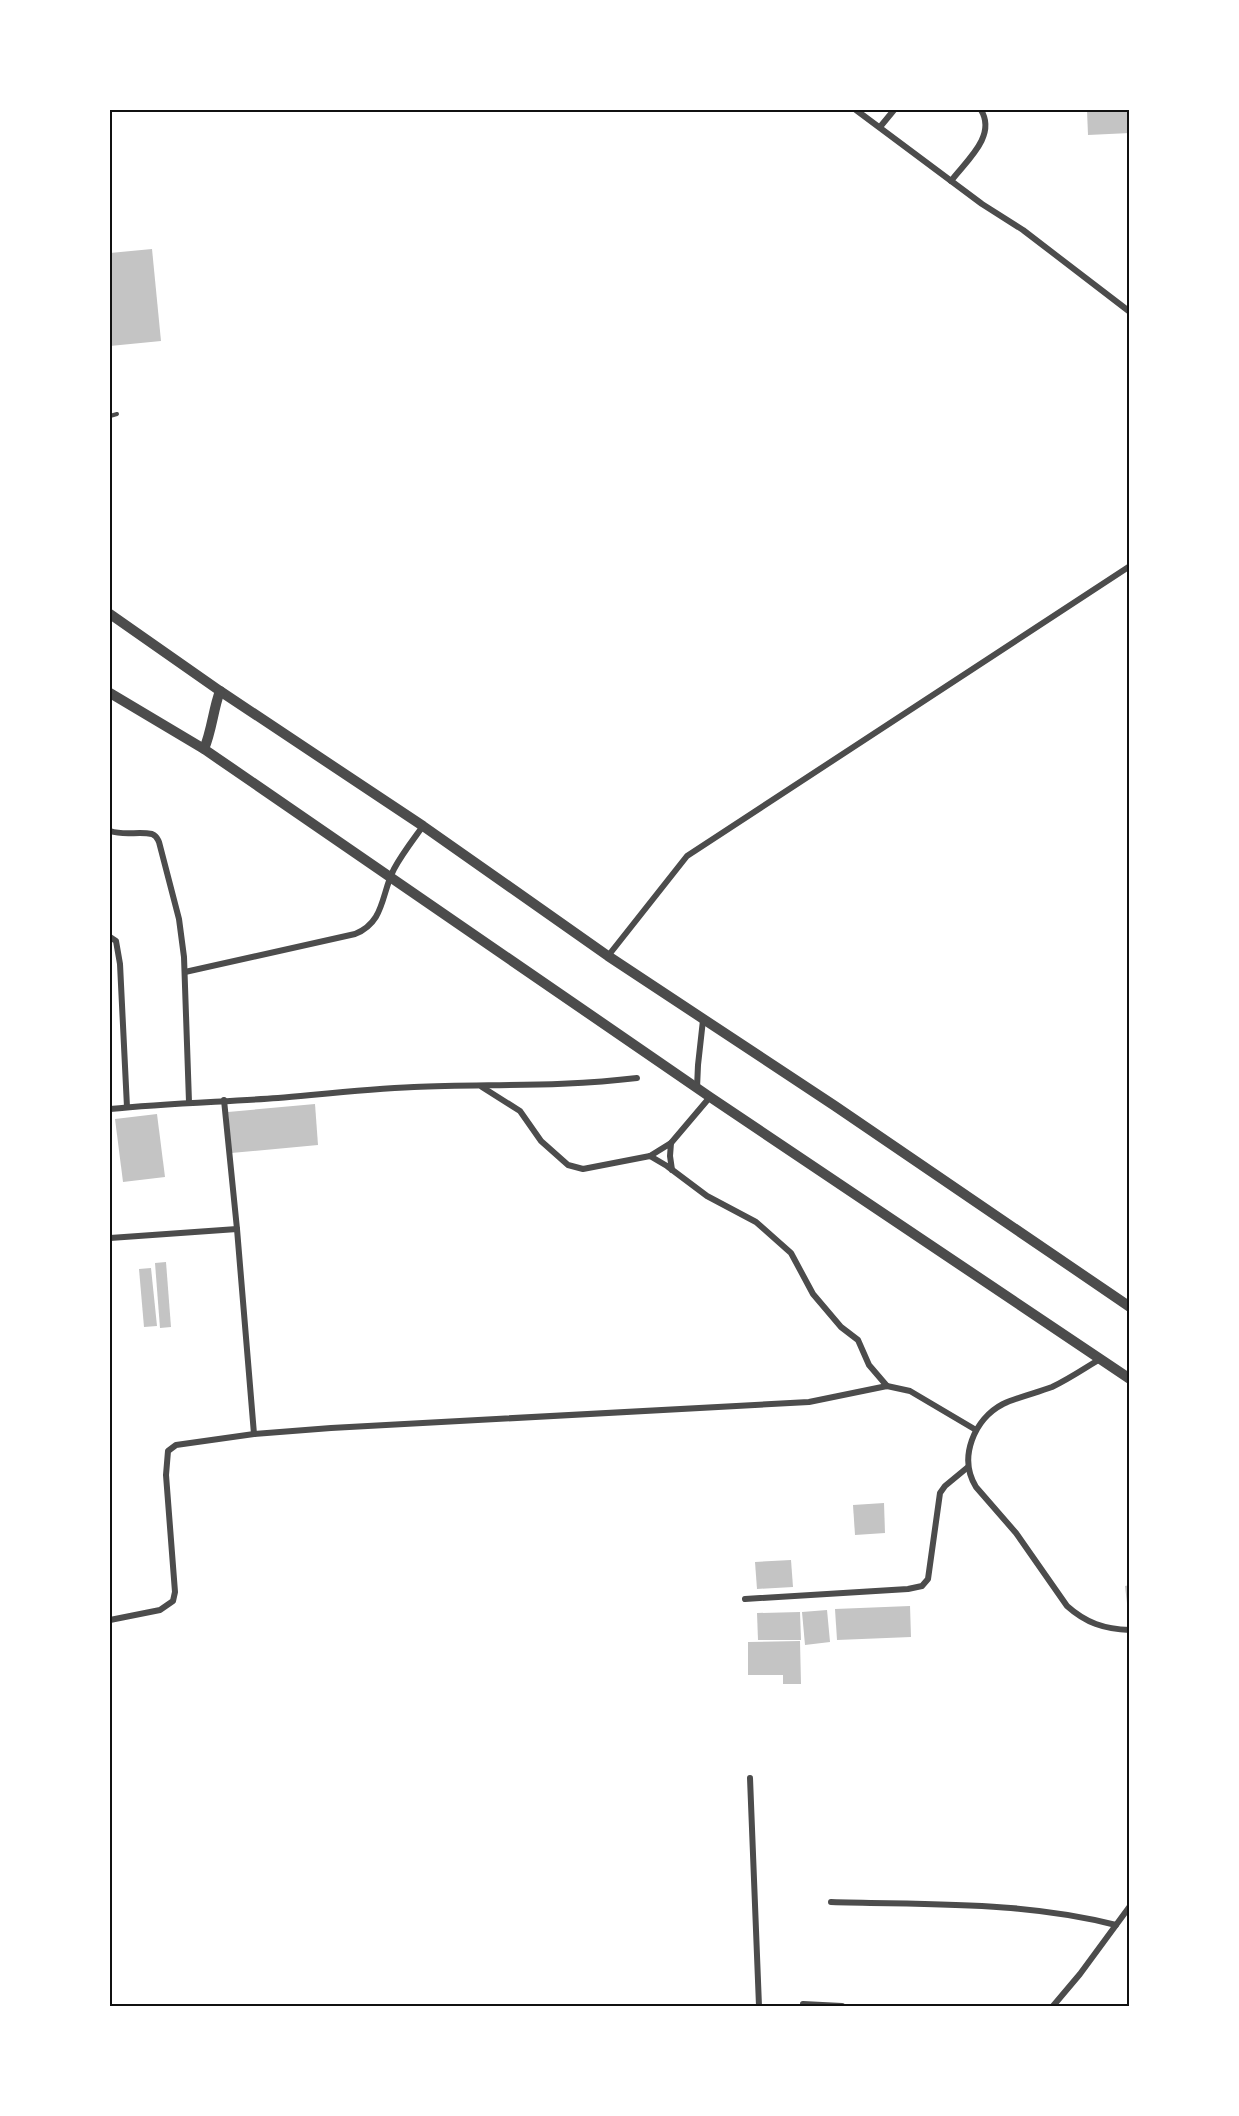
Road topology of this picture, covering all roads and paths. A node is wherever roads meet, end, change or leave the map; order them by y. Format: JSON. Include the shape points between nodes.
{"nodes":[{"id":1,"x":856,"y":110,"type":"edge"},
{"id":2,"x":894,"y":110,"type":"edge"},
{"id":3,"x":981,"y":110,"type":"edge"},
{"id":4,"x":880,"y":127,"type":"junction"},
{"id":5,"x":951,"y":181,"type":"junction"},
{"id":6,"x":1130,"y":312,"type":"edge"},
{"id":7,"x":117,"y":414,"type":"dead end"},
{"id":8,"x":110,"y":416,"type":"edge"},
{"id":9,"x":1130,"y":566,"type":"edge"},
{"id":10,"x":110,"y":614,"type":"edge"},
{"id":11,"x":220,"y":691,"type":"junction"},
{"id":12,"x":110,"y":693,"type":"edge"},
{"id":13,"x":204,"y":749,"type":"junction"},
{"id":14,"x":423,"y":826,"type":"junction"},
{"id":15,"x":110,"y":831,"type":"edge"},
{"id":16,"x":391,"y":876,"type":"junction"},
{"id":17,"x":110,"y":937,"type":"edge"},
{"id":18,"x":608,"y":956,"type":"junction"},
{"id":19,"x":185,"y":972,"type":"junction"},
{"id":20,"x":703,"y":1020,"type":"junction"},
{"id":21,"x":637,"y":1078,"type":"dead end"},
{"id":22,"x":482,"y":1087,"type":"junction"},
{"id":23,"x":698,"y":1088,"type":"junction"},
{"id":24,"x":710,"y":1097,"type":"junction"},
{"id":25,"x":224,"y":1100,"type":"junction"},
{"id":26,"x":189,"y":1102,"type":"junction"},
{"id":27,"x":127,"y":1107,"type":"junction"},
{"id":28,"x":110,"y":1109,"type":"edge"},
{"id":29,"x":672,"y":1143,"type":"junction"},
{"id":30,"x":650,"y":1156,"type":"junction"},
{"id":31,"x":672,"y":1170,"type":"junction"},
{"id":32,"x":237,"y":1229,"type":"junction"},
{"id":33,"x":110,"y":1238,"type":"edge"},
{"id":34,"x":1130,"y":1307,"type":"edge"},
{"id":35,"x":1101,"y":1359,"type":"junction"},
{"id":36,"x":1130,"y":1379,"type":"edge"},
{"id":37,"x":887,"y":1386,"type":"junction"},
{"id":38,"x":976,"y":1430,"type":"junction"},
{"id":39,"x":254,"y":1434,"type":"junction"},
{"id":40,"x":968,"y":1467,"type":"junction"},
{"id":41,"x":745,"y":1599,"type":"dead end"},
{"id":42,"x":110,"y":1620,"type":"edge"},
{"id":43,"x":1130,"y":1630,"type":"edge"},
{"id":44,"x":750,"y":1778,"type":"dead end"},
{"id":45,"x":831,"y":1902,"type":"dead end"},
{"id":46,"x":1130,"y":1906,"type":"edge"},
{"id":47,"x":1116,"y":1925,"type":"junction"},
{"id":48,"x":803,"y":2004,"type":"dead end"},
{"id":49,"x":759,"y":2007,"type":"edge"},
{"id":50,"x":842,"y":2007,"type":"edge"},
{"id":51,"x":1053,"y":2007,"type":"edge"}],
"edges":[{"from":1,"to":4,"type":"street"},
{"from":2,"to":4,"type":"street"},
{"from":3,"to":5,"type":"street","via":[[986,121],[985,135]]},
{"from":4,"to":5,"type":"street"},
{"from":5,"to":6,"type":"street"},
{"from":7,"to":8,"type":"lane"},
{"from":9,"to":18,"type":"street","via":[[687,856]]},
{"from":10,"to":11,"type":"street"},
{"from":11,"to":13,"type":"street"},
{"from":11,"to":14,"type":"street"},
{"from":12,"to":13,"type":"street"},
{"from":13,"to":16,"type":"street"},
{"from":14,"to":16,"type":"street"},
{"from":14,"to":18,"type":"street"},
{"from":15,"to":19,"type":"street","via":[[123,835],[152,834],[158,839],[179,919]]},
{"from":16,"to":19,"type":"street","via":[[379,911],[371,926],[364,930]]},
{"from":16,"to":23,"type":"street"},
{"from":17,"to":27,"type":"street","via":[[116,941],[120,964]]},
{"from":18,"to":20,"type":"street"},
{"from":19,"to":26,"type":"street"},
{"from":20,"to":23,"type":"street"},
{"from":20,"to":34,"type":"street"},
{"from":21,"to":22,"type":"street"},
{"from":22,"to":25,"type":"street","via":[[371,1088]]},
{"from":22,"to":30,"type":"street","via":[[520,1111],[541,1141],[568,1165],[583,1169]]},
{"from":23,"to":24,"type":"street"},
{"from":24,"to":29,"type":"street"},
{"from":24,"to":35,"type":"street"},
{"from":25,"to":26,"type":"street"},
{"from":25,"to":32,"type":"street"},
{"from":26,"to":27,"type":"street"},
{"from":27,"to":28,"type":"street"},
{"from":29,"to":30,"type":"street"},
{"from":29,"to":31,"type":"street"},
{"from":30,"to":31,"type":"street"},
{"from":31,"to":37,"type":"street","via":[[707,1196],[756,1222],[791,1253],[813,1294],[841,1327],[858,1340],[869,1365]]},
{"from":32,"to":33,"type":"street"},
{"from":32,"to":39,"type":"street"},
{"from":35,"to":36,"type":"street"},
{"from":35,"to":38,"type":"street","via":[[1054,1386],[1004,1404]]},
{"from":37,"to":38,"type":"street","via":[[910,1391]]},
{"from":37,"to":39,"type":"street","via":[[809,1402]]},
{"from":38,"to":40,"type":"street"},
{"from":39,"to":42,"type":"street","via":[[169,1449],[166,1475],[173,1601],[160,1610]]},
{"from":40,"to":41,"type":"street","via":[[940,1493],[928,1580],[922,1586]]},
{"from":40,"to":43,"type":"street","via":[[976,1487],[1016,1533],[1067,1606],[1096,1625]]},
{"from":44,"to":49,"type":"street"},
{"from":45,"to":47,"type":"street","via":[[1014,1908]]},
{"from":46,"to":47,"type":"street"},
{"from":47,"to":51,"type":"street"},
{"from":48,"to":50,"type":"street"}]}
